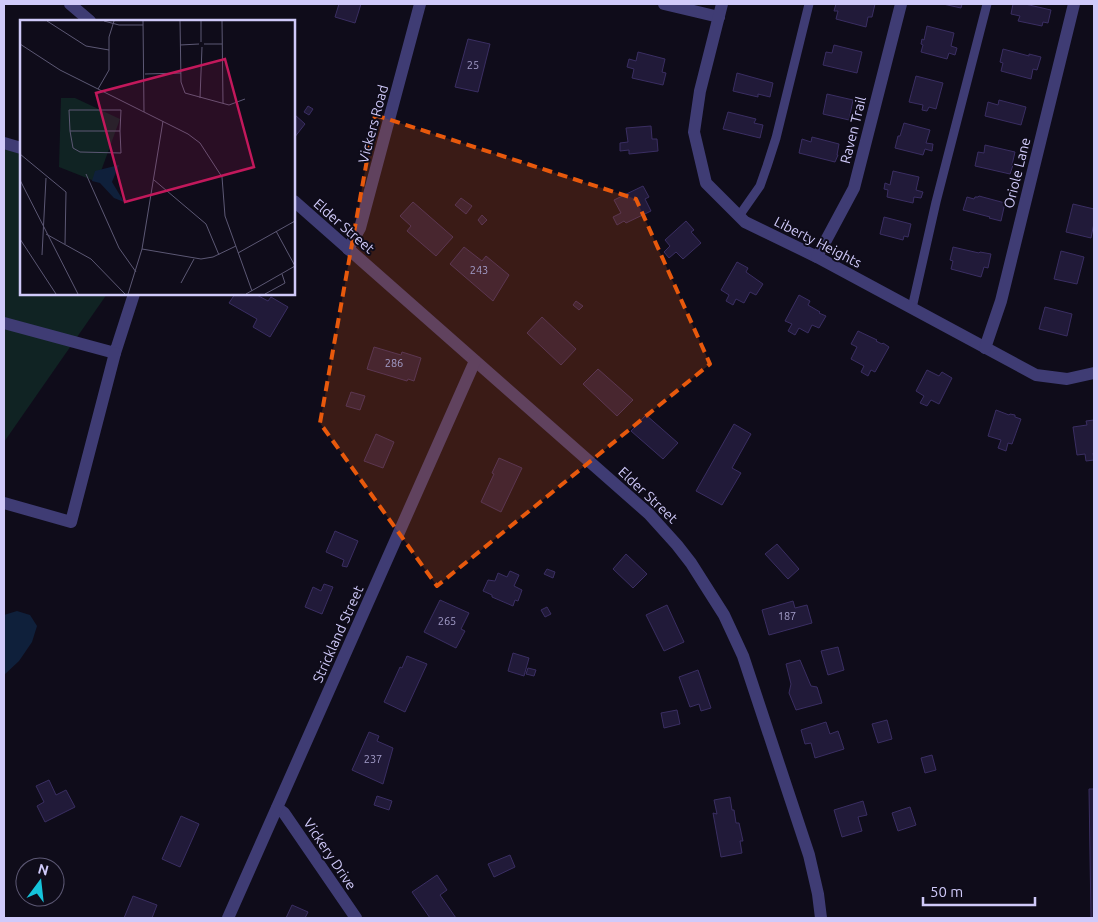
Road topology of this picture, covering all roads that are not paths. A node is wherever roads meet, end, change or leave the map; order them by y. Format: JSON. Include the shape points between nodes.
{"nodes":[{"id":1,"x":70,"y":4,"type":"edge"},
{"id":2,"x":420,"y":4,"type":"edge"},
{"id":3,"x":664,"y":4,"type":"edge"},
{"id":4,"x":722,"y":4,"type":"edge"},
{"id":5,"x":809,"y":4,"type":"edge"},
{"id":6,"x":901,"y":4,"type":"edge"},
{"id":7,"x":987,"y":4,"type":"edge"},
{"id":8,"x":1074,"y":4,"type":"edge"},
{"id":9,"x":719,"y":17,"type":"junction"},
{"id":10,"x":89,"y":20,"type":"edge"},
{"id":11,"x":4,"y":143,"type":"edge"},
{"id":12,"x":20,"y":148,"type":"edge"},
{"id":13,"x":295,"y":202,"type":"edge"},
{"id":14,"x":739,"y":216,"type":"junction"},
{"id":15,"x":348,"y":249,"type":"junction"},
{"id":16,"x":817,"y":257,"type":"junction"},
{"id":17,"x":134,"y":295,"type":"edge"},
{"id":18,"x":912,"y":308,"type":"junction"},
{"id":19,"x":4,"y":323,"type":"edge"},
{"id":20,"x":985,"y":348,"type":"junction"},
{"id":21,"x":115,"y":353,"type":"junction"},
{"id":22,"x":475,"y":361,"type":"junction"},
{"id":23,"x":1094,"y":373,"type":"edge"},
{"id":24,"x":4,"y":503,"type":"edge"},
{"id":25,"x":277,"y":808,"type":"junction"},
{"id":26,"x":228,"y":918,"type":"edge"},
{"id":27,"x":356,"y":918,"type":"edge"},
{"id":28,"x":821,"y":918,"type":"edge"}],
"edges":[{"from":1,"to":10,"type":"street"},
{"from":2,"to":15,"type":"street","name":"Vickers Road","via":[[360,228]]},
{"from":3,"to":9,"type":"street"},
{"from":4,"to":9,"type":"street","name":"Liberty Heights"},
{"from":5,"to":14,"type":"lane","via":[[767,166],[760,186]]},
{"from":6,"to":16,"type":"street","name":"Raven Trail","via":[[854,188]]},
{"from":7,"to":18,"type":"lane"},
{"from":8,"to":20,"type":"street","name":"Oriole Lane","via":[[1001,301]]},
{"from":9,"to":14,"type":"street","name":"Liberty Heights","via":[[700,91],[694,132],[706,183]]},
{"from":11,"to":12,"type":"street"},
{"from":13,"to":15,"type":"street","name":"Elder Street"},
{"from":14,"to":16,"type":"street","name":"Liberty Heights","via":[[745,222]]},
{"from":15,"to":22,"type":"street","name":"Elder Street"},
{"from":16,"to":18,"type":"street","name":"Liberty Heights"},
{"from":17,"to":21,"type":"street"},
{"from":18,"to":20,"type":"street","name":"Liberty Heights"},
{"from":19,"to":21,"type":"street"},
{"from":20,"to":23,"type":"street","name":"Liberty Heights","via":[[1036,375],[1067,379]]},
{"from":21,"to":24,"type":"street","via":[[71,522]]},
{"from":22,"to":25,"type":"street","name":"Strickland Street"},
{"from":22,"to":28,"type":"street","name":"Elder Street","via":[[648,514],[691,563],[724,615],[743,656],[809,855]]},
{"from":25,"to":26,"type":"street","name":"Strickland Street"},
{"from":25,"to":27,"type":"street","name":"Vickery Drive","via":[[284,813]]}]}
